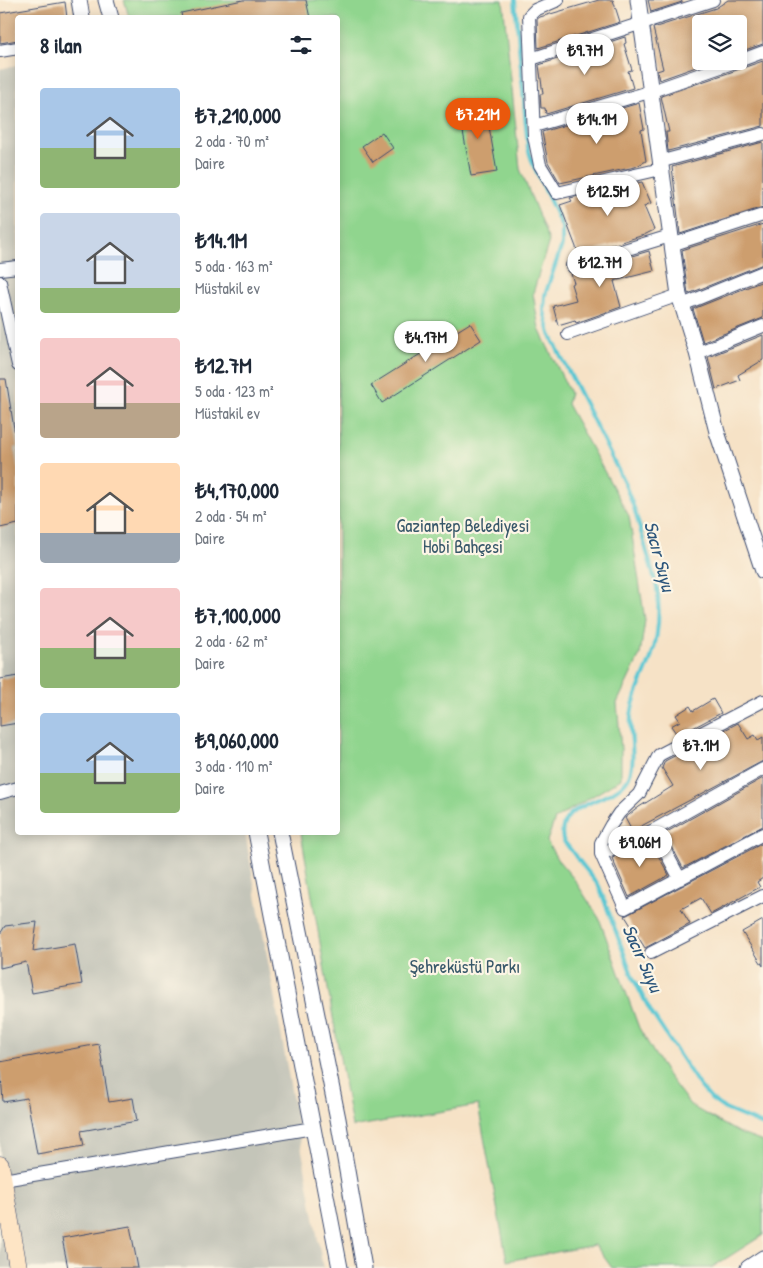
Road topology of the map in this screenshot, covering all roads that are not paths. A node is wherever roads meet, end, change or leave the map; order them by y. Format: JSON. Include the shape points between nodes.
{"nodes":[{"id":1,"x":79,"y":0,"type":"edge"},
{"id":2,"x":106,"y":0,"type":"edge"},
{"id":3,"x":558,"y":0,"type":"edge"},
{"id":4,"x":638,"y":0,"type":"edge"},
{"id":5,"x":713,"y":0,"type":"edge"},
{"id":6,"x":82,"y":15,"type":"edge"},
{"id":7,"x":110,"y":15,"type":"edge"},
{"id":8,"x":641,"y":24,"type":"junction"},
{"id":9,"x":15,"y":48,"type":"edge"},
{"id":10,"x":0,"y":50,"type":"edge"},
{"id":11,"x":763,"y":52,"type":"edge"},
{"id":12,"x":747,"y":58,"type":"edge"},
{"id":13,"x":531,"y":59,"type":"junction"},
{"id":14,"x":712,"y":70,"type":"edge"},
{"id":15,"x":649,"y":92,"type":"junction"},
{"id":16,"x":534,"y":126,"type":"junction"},
{"id":17,"x":763,"y":134,"type":"edge"},
{"id":18,"x":660,"y":165,"type":"junction"},
{"id":19,"x":763,"y":216,"type":"edge"},
{"id":20,"x":670,"y":240,"type":"junction"},
{"id":21,"x":572,"y":266,"type":"dead end"},
{"id":22,"x":15,"y":267,"type":"edge"},
{"id":23,"x":0,"y":269,"type":"edge"},
{"id":24,"x":763,"y":272,"type":"edge"},
{"id":25,"x":0,"y":282,"type":"edge"},
{"id":26,"x":680,"y":300,"type":"junction"},
{"id":27,"x":763,"y":326,"type":"edge"},
{"id":28,"x":568,"y":334,"type":"dead end"},
{"id":29,"x":15,"y":351,"type":"edge"},
{"id":30,"x":697,"y":353,"type":"junction"},
{"id":31,"x":763,"y":570,"type":"edge"},
{"id":32,"x":763,"y":701,"type":"edge"},
{"id":33,"x":763,"y":769,"type":"edge"},
{"id":34,"x":15,"y":789,"type":"edge"},
{"id":35,"x":0,"y":793,"type":"edge"},
{"id":36,"x":654,"y":830,"type":"junction"},
{"id":37,"x":763,"y":834,"type":"edge"},
{"id":38,"x":257,"y":835,"type":"edge"},
{"id":39,"x":281,"y":835,"type":"edge"},
{"id":40,"x":601,"y":854,"type":"junction"},
{"id":41,"x":680,"y":879,"type":"junction"},
{"id":42,"x":763,"y":896,"type":"edge"},
{"id":43,"x":651,"y":953,"type":"dead end"},
{"id":44,"x":313,"y":1128,"type":"junction"},
{"id":45,"x":1,"y":1172,"type":"edge"},
{"id":46,"x":4,"y":1212,"type":"edge"},
{"id":47,"x":763,"y":1258,"type":"edge"},
{"id":48,"x":18,"y":1268,"type":"edge"},
{"id":49,"x":340,"y":1268,"type":"edge"},
{"id":50,"x":364,"y":1268,"type":"edge"},
{"id":51,"x":748,"y":1268,"type":"edge"}],
"edges":[{"from":1,"to":6,"type":"street"},
{"from":2,"to":7,"type":"street"},
{"from":3,"to":13,"type":"street","via":[[529,16]]},
{"from":4,"to":8,"type":"street"},
{"from":5,"to":8,"type":"street"},
{"from":8,"to":13,"type":"street"},
{"from":8,"to":15,"type":"street"},
{"from":9,"to":10,"type":"street"},
{"from":11,"to":12,"type":"street"},
{"from":13,"to":16,"type":"street"},
{"from":14,"to":15,"type":"street"},
{"from":15,"to":16,"type":"street"},
{"from":15,"to":18,"type":"street"},
{"from":16,"to":18,"type":"street","via":[[540,165],[557,193]]},
{"from":17,"to":18,"type":"street"},
{"from":18,"to":20,"type":"street"},
{"from":19,"to":20,"type":"street"},
{"from":20,"to":21,"type":"street"},
{"from":20,"to":26,"type":"street"},
{"from":22,"to":23,"type":"street"},
{"from":24,"to":26,"type":"street"},
{"from":25,"to":29,"type":"street"},
{"from":26,"to":28,"type":"street"},
{"from":26,"to":30,"type":"street"},
{"from":27,"to":30,"type":"street"},
{"from":30,"to":31,"type":"street","via":[[716,432]]},
{"from":32,"to":40,"type":"street","via":[[659,755],[639,794],[611,825],[601,843]]},
{"from":33,"to":36,"type":"street"},
{"from":34,"to":35,"type":"street"},
{"from":36,"to":40,"type":"street"},
{"from":36,"to":41,"type":"street"},
{"from":37,"to":41,"type":"street"},
{"from":38,"to":44,"type":"street"},
{"from":39,"to":50,"type":"street","via":[[338,1119]]},
{"from":40,"to":41,"type":"street","via":[[624,908]]},
{"from":42,"to":43,"type":"street"},
{"from":44,"to":45,"type":"street"},
{"from":44,"to":49,"type":"street"},
{"from":45,"to":46,"type":"main road"},
{"from":46,"to":48,"type":"main road"},
{"from":47,"to":51,"type":"street"}]}
